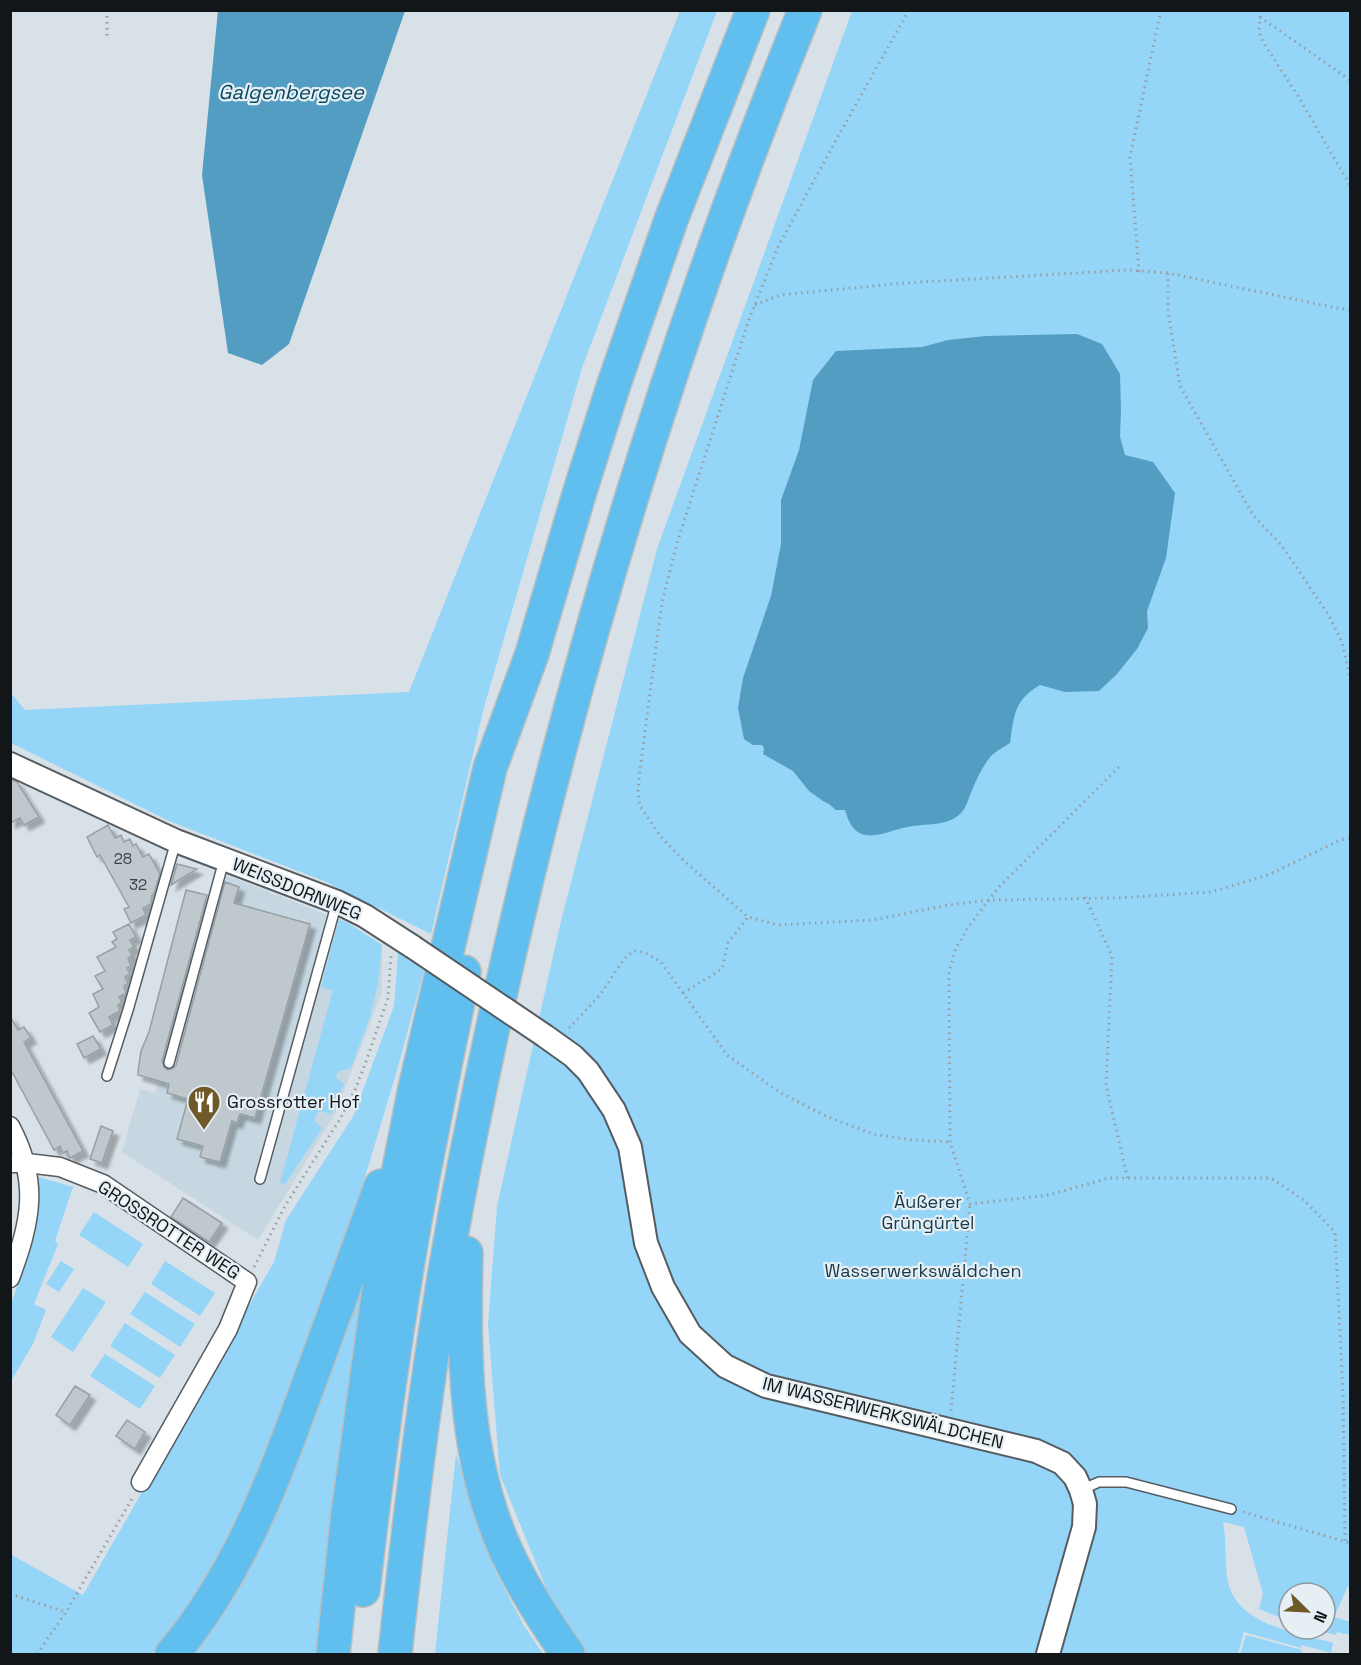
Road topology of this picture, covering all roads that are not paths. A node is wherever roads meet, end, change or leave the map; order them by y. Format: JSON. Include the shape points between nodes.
{"nodes":[{"id":1,"x":753,"y":10,"type":"edge"},
{"id":2,"x":805,"y":10,"type":"edge"},
{"id":3,"x":532,"y":654,"type":"junction"},
{"id":4,"x":10,"y":764,"type":"edge"},
{"id":5,"x":176,"y":842,"type":"junction"},
{"id":6,"x":224,"y":860,"type":"junction"},
{"id":7,"x":338,"y":902,"type":"junction"},
{"id":8,"x":413,"y":947,"type":"joint"},
{"id":9,"x":169,"y":1063,"type":"dead end"},
{"id":10,"x":108,"y":1076,"type":"dead end"},
{"id":11,"x":415,"y":1088,"type":"junction"},
{"id":12,"x":10,"y":1126,"type":"edge"},
{"id":13,"x":467,"y":1150,"type":"junction"},
{"id":14,"x":19,"y":1163,"type":"edge"},
{"id":15,"x":260,"y":1179,"type":"dead end"},
{"id":16,"x":10,"y":1278,"type":"edge"},
{"id":17,"x":141,"y":1482,"type":"road end"},
{"id":18,"x":1081,"y":1490,"type":"junction"},
{"id":19,"x":1231,"y":1509,"type":"road end"},
{"id":20,"x":172,"y":1654,"type":"edge"},
{"id":21,"x":333,"y":1654,"type":"edge"},
{"id":22,"x":356,"y":1654,"type":"edge"},
{"id":23,"x":394,"y":1654,"type":"edge"},
{"id":24,"x":568,"y":1654,"type":"edge"},
{"id":25,"x":1048,"y":1654,"type":"edge"}],
"edges":[{"from":1,"to":3,"type":"highway","via":[[671,220],[618,373]]},
{"from":2,"to":13,"type":"highway","via":[[696,298],[594,619],[530,864]]},
{"from":3,"to":11,"type":"highway","via":[[490,768]]},
{"from":3,"to":22,"type":"highway","via":[[510,774],[478,907],[422,1179],[378,1463]]},
{"from":4,"to":5,"type":"street","name":"WEISSDORNWEG"},
{"from":5,"to":6,"type":"street","name":"WEISSDORNWEG"},
{"from":5,"to":10,"type":"lane"},
{"from":6,"to":7,"type":"street","name":"WEISSDORNWEG"},
{"from":6,"to":9,"type":"lane"},
{"from":7,"to":8,"type":"street","name":"WEISSDORNWEG"},
{"from":7,"to":15,"type":"lane"},
{"from":8,"to":18,"type":"street","name":"IM WASSERWERKSWÄLDCHEN","bridge":true,"via":[[555,1033],[588,1071],[614,1110],[630,1146],[646,1243],[663,1287],[690,1334],[725,1366],[766,1386],[1036,1451],[1062,1464]]},
{"from":11,"to":20,"type":"highway","via":[[259,1512],[222,1584]]},
{"from":11,"to":21,"type":"highway","via":[[379,1290]]},
{"from":12,"to":14,"type":"street"},
{"from":13,"to":23,"type":"highway","via":[[428,1386]]},
{"from":13,"to":24,"type":"highway","via":[[465,1348],[468,1405],[478,1464],[489,1507],[507,1552],[530,1598]]},
{"from":14,"to":16,"type":"street","via":[[30,1189],[28,1218]]},
{"from":14,"to":17,"type":"street","name":"GROSSROTTER WEG","via":[[60,1167],[103,1184],[247,1282],[228,1329]]},
{"from":18,"to":19,"type":"lane","via":[[1099,1482],[1126,1482]]},
{"from":18,"to":25,"type":"street","name":"IM WASSERWERKSWÄLDCHEN","via":[[1084,1527]]}]}
